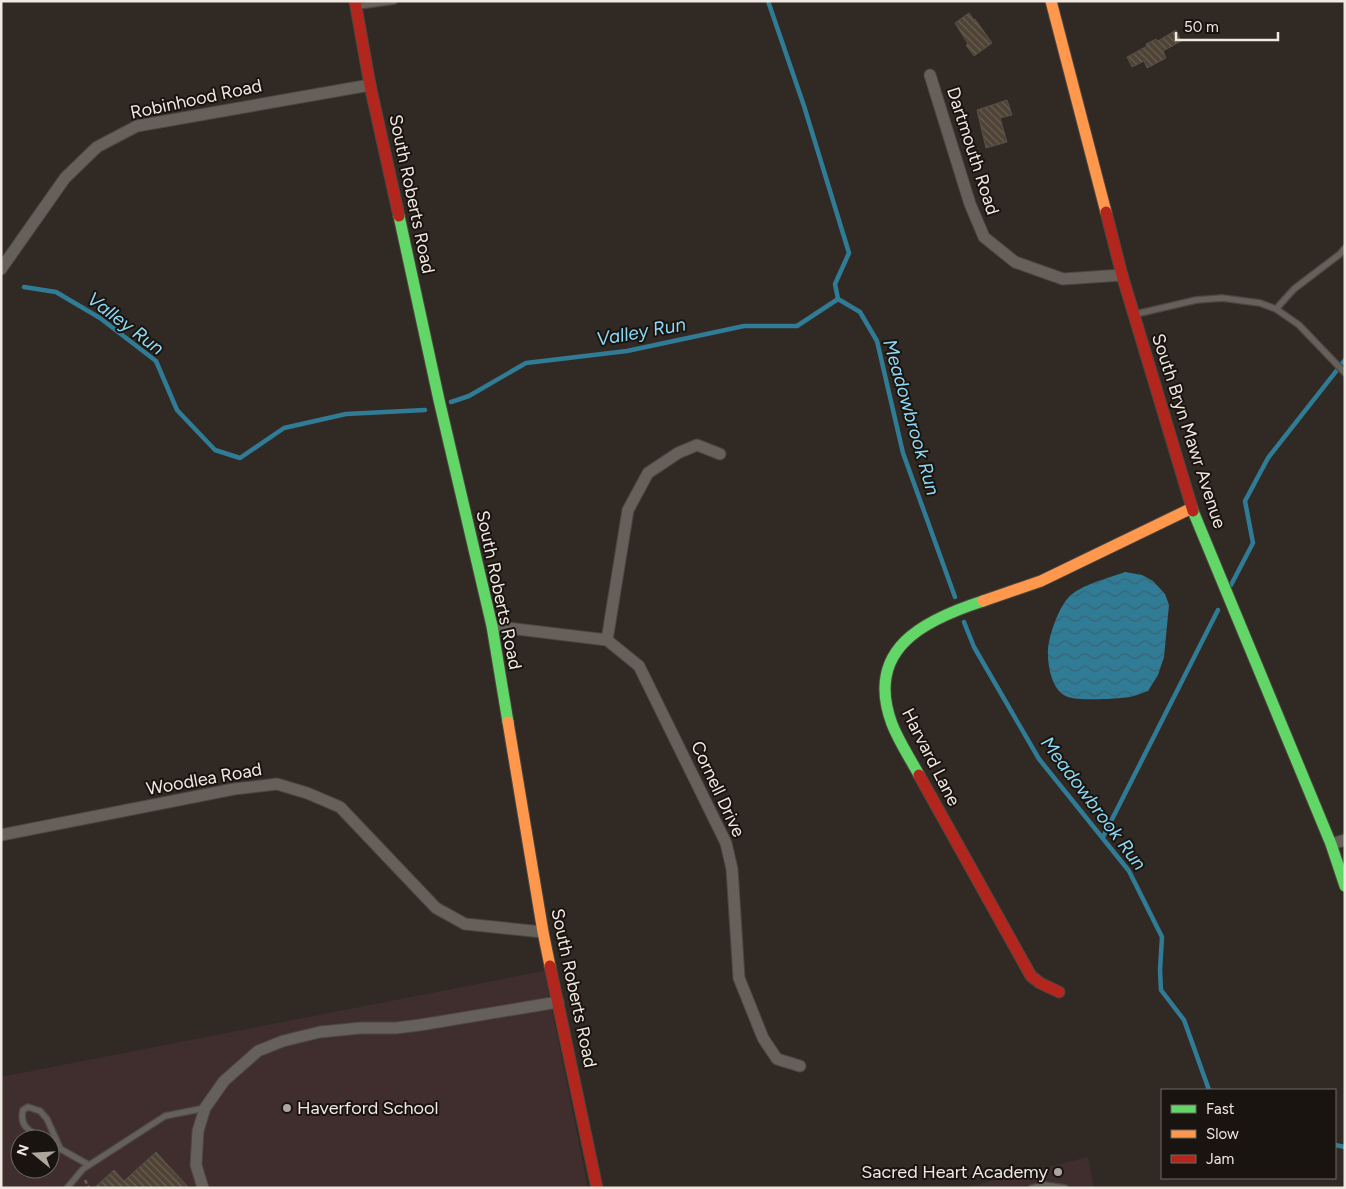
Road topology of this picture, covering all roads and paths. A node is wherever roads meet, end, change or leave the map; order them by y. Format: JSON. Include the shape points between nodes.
{"nodes":[{"id":1,"x":394,"y":1,"type":"edge"},
{"id":2,"x":1051,"y":1,"type":"edge"},
{"id":3,"x":355,"y":4,"type":"edge"},
{"id":4,"x":930,"y":76,"type":"dead end"},
{"id":5,"x":370,"y":84,"type":"junction"},
{"id":6,"x":1345,"y":248,"type":"edge"},
{"id":7,"x":1,"y":269,"type":"edge"},
{"id":8,"x":1122,"y":275,"type":"junction"},
{"id":9,"x":1276,"y":309,"type":"junction"},
{"id":10,"x":1134,"y":314,"type":"junction"},
{"id":11,"x":1345,"y":373,"type":"edge"},
{"id":12,"x":720,"y":454,"type":"dead end"},
{"id":13,"x":1192,"y":508,"type":"junction"},
{"id":14,"x":492,"y":626,"type":"junction"},
{"id":15,"x":606,"y":640,"type":"junction"},
{"id":16,"x":1,"y":835,"type":"edge"},
{"id":17,"x":1345,"y":840,"type":"edge"},
{"id":18,"x":1331,"y":844,"type":"junction"},
{"id":19,"x":1345,"y":886,"type":"edge"},
{"id":20,"x":543,"y":932,"type":"junction"},
{"id":21,"x":1059,"y":992,"type":"dead end"},
{"id":22,"x":558,"y":1002,"type":"junction"},
{"id":23,"x":800,"y":1066,"type":"dead end"},
{"id":24,"x":205,"y":1108,"type":"junction"},
{"id":25,"x":28,"y":1129,"type":"edge"},
{"id":26,"x":51,"y":1129,"type":"edge"},
{"id":27,"x":60,"y":1148,"type":"edge"},
{"id":28,"x":89,"y":1165,"type":"junction"},
{"id":29,"x":67,"y":1188,"type":"edge"},
{"id":30,"x":203,"y":1188,"type":"edge"},
{"id":31,"x":598,"y":1188,"type":"edge"},
{"id":32,"x":1032,"y":1188,"type":"edge"},
{"id":33,"x":1065,"y":1188,"type":"edge"}],
"edges":[{"from":1,"to":3,"type":"lane"},
{"from":2,"to":8,"type":"street","name":"South Bryn Mawr Avenue"},
{"from":3,"to":5,"type":"street","name":"South Roberts Road"},
{"from":4,"to":8,"type":"street","name":"Dartmouth Road","via":[[970,204],[984,237],[1015,262],[1063,280]]},
{"from":5,"to":7,"type":"street","name":"Robinhood Road","via":[[137,126],[97,147],[65,178]]},
{"from":5,"to":14,"type":"street","name":"South Roberts Road"},
{"from":6,"to":9,"type":"lane","via":[[1294,289]]},
{"from":8,"to":10,"type":"street","name":"South Bryn Mawr Avenue"},
{"from":9,"to":10,"type":"lane","via":[[1260,303],[1222,298],[1196,300]]},
{"from":9,"to":11,"type":"lane","via":[[1299,325]]},
{"from":10,"to":13,"type":"street","name":"South Bryn Mawr Avenue"},
{"from":12,"to":15,"type":"street","via":[[697,445],[678,453],[648,474],[628,510]]},
{"from":13,"to":18,"type":"street","name":"South Bryn Mawr Avenue"},
{"from":13,"to":21,"type":"street","name":"Harvard Lane","via":[[1040,582],[929,622],[902,643],[889,669],[885,697],[896,735],[1031,976]]},
{"from":14,"to":15,"type":"street"},
{"from":14,"to":20,"type":"street","name":"South Roberts Road"},
{"from":15,"to":23,"type":"street","name":"Cornell Drive","via":[[639,666],[726,843],[732,869],[739,978],[764,1038],[777,1059]]},
{"from":16,"to":20,"type":"street","name":"Woodlea Road","via":[[234,789],[277,784],[340,807],[436,908],[465,924]]},
{"from":17,"to":18,"type":"street"},
{"from":18,"to":19,"type":"street","name":"South Bryn Mawr Avenue"},
{"from":20,"to":22,"type":"street","name":"South Roberts Road"},
{"from":22,"to":24,"type":"street","via":[[420,1025],[320,1032],[283,1041],[258,1051],[224,1081]]},
{"from":22,"to":31,"type":"street","name":"South Roberts Road"},
{"from":24,"to":28,"type":"lane","via":[[165,1116]]},
{"from":24,"to":30,"type":"street","via":[[198,1131],[196,1165]]},
{"from":25,"to":26,"type":"lane","via":[[21,1117],[28,1107],[40,1111]]},
{"from":27,"to":28,"type":"lane"},
{"from":28,"to":29,"type":"lane"},
{"from":32,"to":33,"type":"lane","via":[[1045,1185]]}]}
